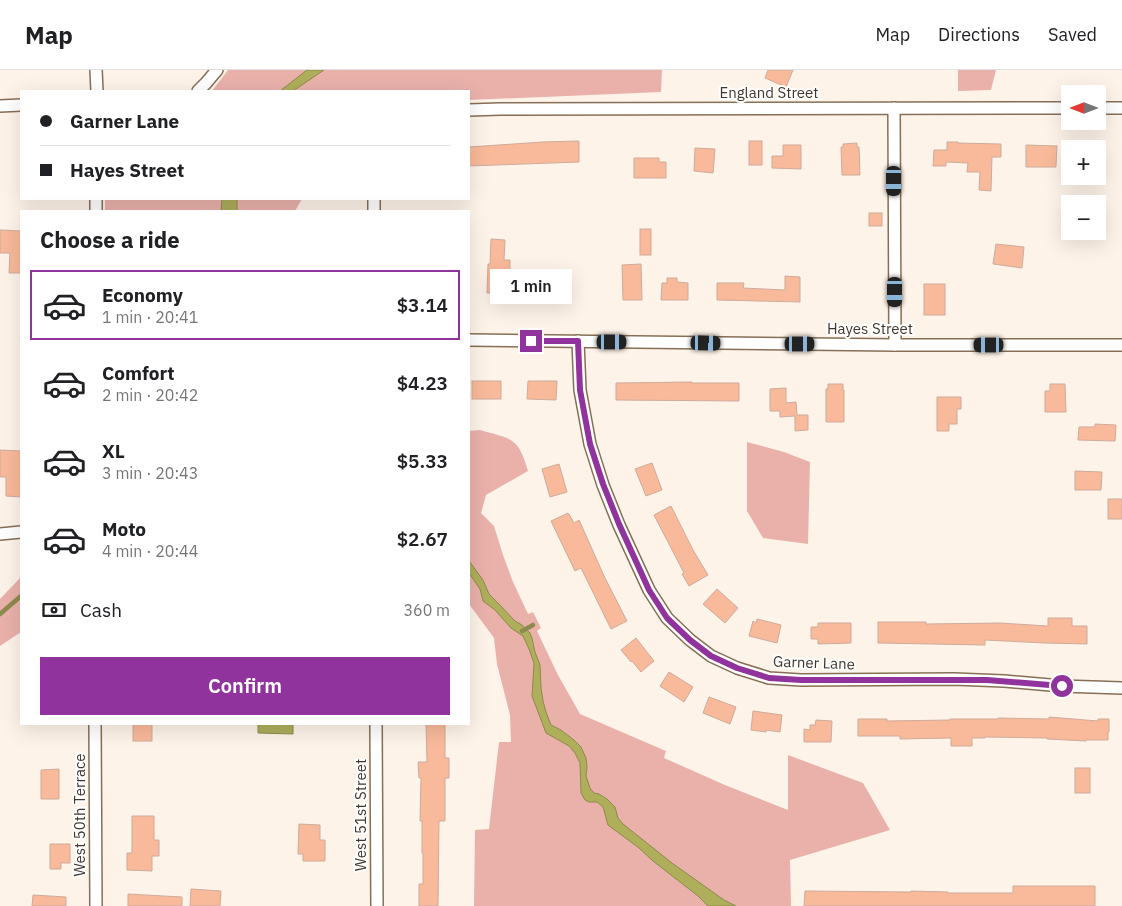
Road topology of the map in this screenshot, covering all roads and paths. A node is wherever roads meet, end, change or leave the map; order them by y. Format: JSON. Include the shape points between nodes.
{"nodes":[{"id":1,"x":96,"y":70,"type":"edge"},
{"id":2,"x":217,"y":70,"type":"edge"},
{"id":3,"x":96,"y":90,"type":"edge"},
{"id":4,"x":199,"y":90,"type":"edge"},
{"id":5,"x":0,"y":106,"type":"edge"},
{"id":6,"x":20,"y":106,"type":"edge"},
{"id":7,"x":894,"y":108,"type":"junction"},
{"id":8,"x":1061,"y":108,"type":"edge"},
{"id":9,"x":1106,"y":108,"type":"edge"},
{"id":10,"x":1122,"y":108,"type":"edge"},
{"id":11,"x":470,"y":110,"type":"edge"},
{"id":12,"x":470,"y":340,"type":"edge"},
{"id":13,"x":578,"y":341,"type":"junction"},
{"id":14,"x":895,"y":344,"type":"junction"},
{"id":15,"x":1122,"y":345,"type":"edge"},
{"id":16,"x":20,"y":532,"type":"edge"},
{"id":17,"x":0,"y":534,"type":"edge"},
{"id":18,"x":1122,"y":688,"type":"edge"},
{"id":19,"x":95,"y":725,"type":"edge"},
{"id":20,"x":376,"y":725,"type":"edge"},
{"id":21,"x":96,"y":906,"type":"edge"},
{"id":22,"x":377,"y":906,"type":"edge"}],
"edges":[{"from":1,"to":3,"type":"street"},
{"from":2,"to":4,"type":"street"},
{"from":5,"to":6,"type":"street"},
{"from":7,"to":8,"type":"street","name":"England Street"},
{"from":7,"to":11,"type":"street","name":"England Street"},
{"from":7,"to":14,"type":"street"},
{"from":9,"to":10,"type":"street"},
{"from":12,"to":13,"type":"street","name":"Hayes Street"},
{"from":13,"to":14,"type":"street","name":"Hayes Street"},
{"from":13,"to":18,"type":"street","name":"Garner Lane","via":[[580,390],[590,444],[619,524],[649,590],[667,618],[711,656],[769,678],[987,680]]},
{"from":14,"to":15,"type":"street","name":"Hayes Street"},
{"from":16,"to":17,"type":"street"},
{"from":19,"to":21,"type":"street","name":"West 50th Terrace"},
{"from":20,"to":22,"type":"street","name":"West 51st Street"}]}
